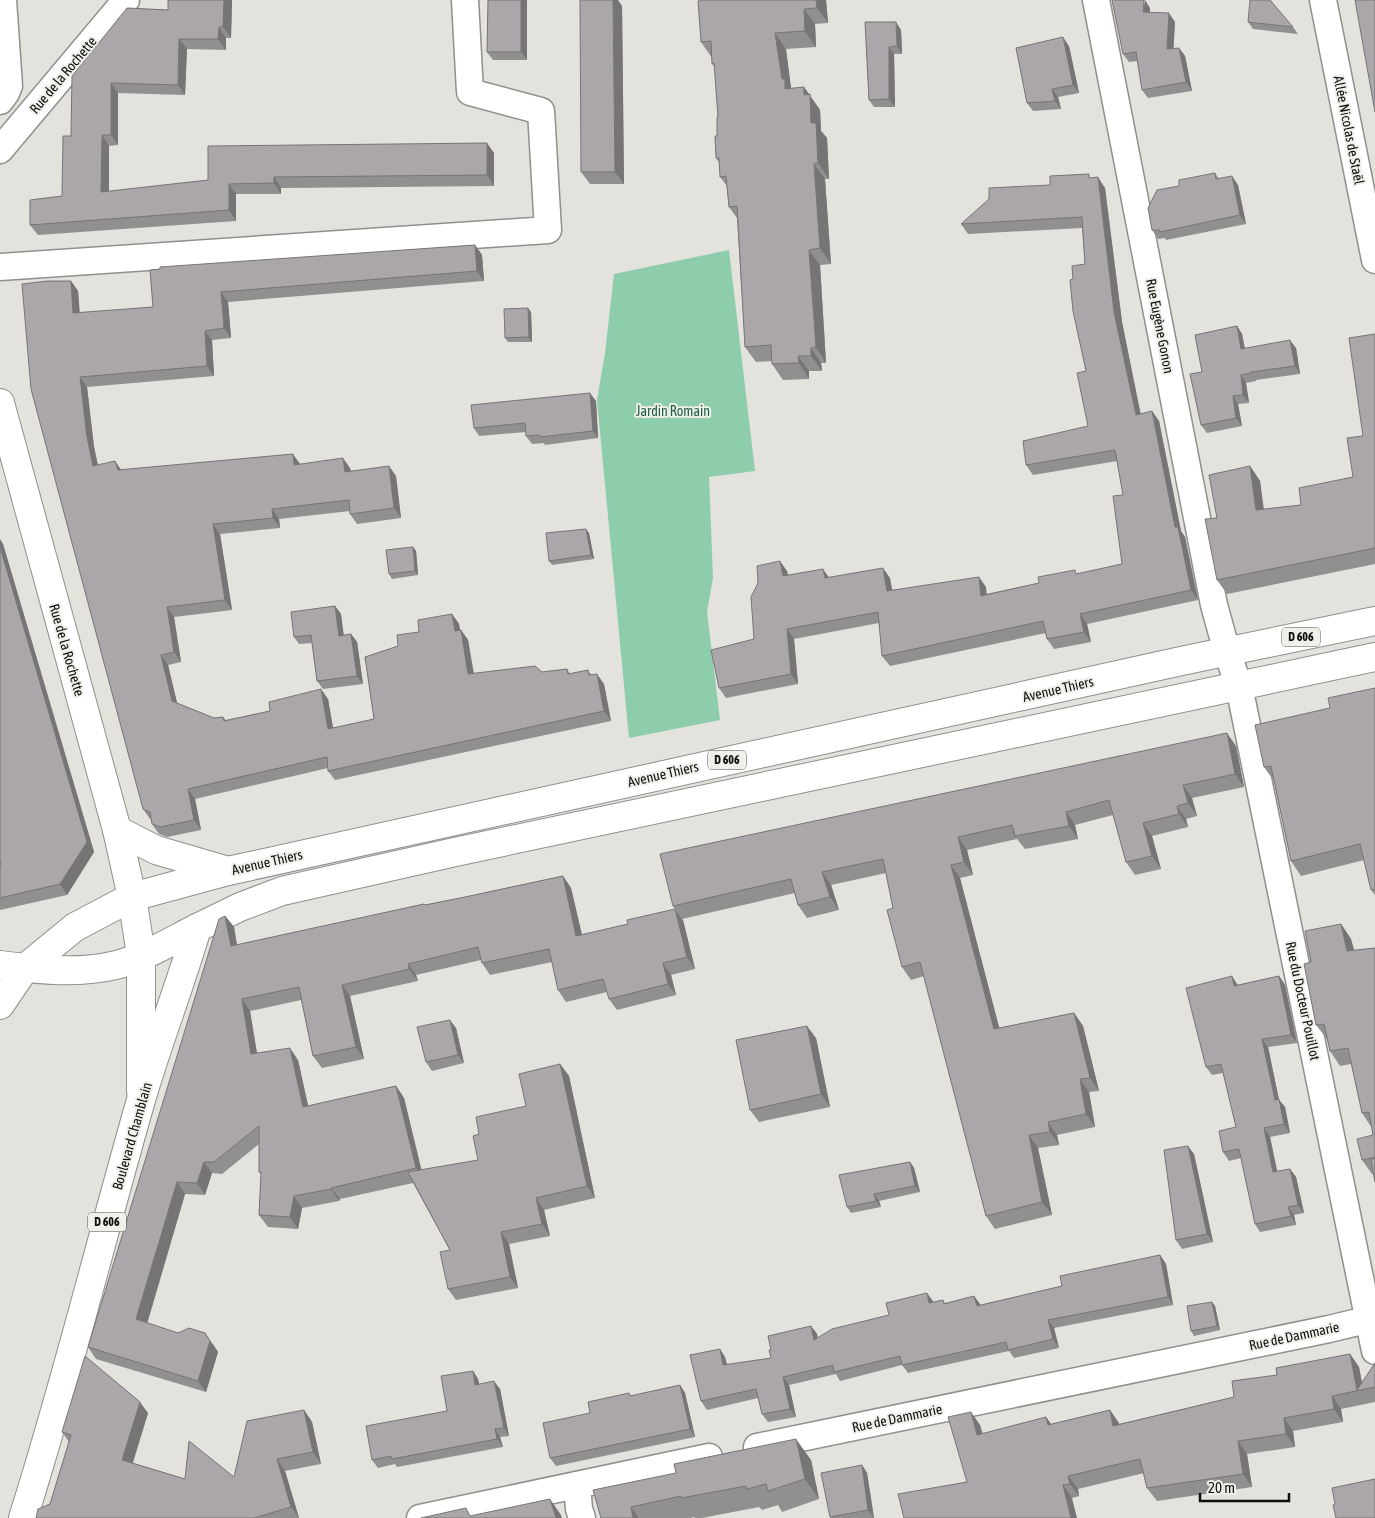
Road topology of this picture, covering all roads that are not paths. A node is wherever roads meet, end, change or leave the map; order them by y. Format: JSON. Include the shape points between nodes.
{"nodes":[{"id":1,"x":3,"y":0,"type":"edge"},
{"id":2,"x":126,"y":0,"type":"edge"},
{"id":3,"x":465,"y":0,"type":"edge"},
{"id":4,"x":1096,"y":0,"type":"edge"},
{"id":5,"x":1323,"y":0,"type":"edge"},
{"id":6,"x":3,"y":97,"type":"edge"},
{"id":7,"x":33,"y":111,"type":"junction"},
{"id":8,"x":0,"y":150,"type":"edge"},
{"id":9,"x":1375,"y":260,"type":"edge"},
{"id":10,"x":0,"y":267,"type":"edge"},
{"id":11,"x":0,"y":403,"type":"edge"},
{"id":12,"x":1375,"y":621,"type":"edge"},
{"id":13,"x":1227,"y":652,"type":"junction"},
{"id":14,"x":1375,"y":657,"type":"edge"},
{"id":15,"x":1238,"y":686,"type":"junction"},
{"id":16,"x":117,"y":830,"type":"junction"},
{"id":17,"x":228,"y":871,"type":"junction"},
{"id":18,"x":132,"y":897,"type":"junction"},
{"id":19,"x":197,"y":928,"type":"junction"},
{"id":20,"x":141,"y":955,"type":"junction"},
{"id":21,"x":12,"y":967,"type":"edge"},
{"id":22,"x":0,"y":1005,"type":"edge"},
{"id":23,"x":142,"y":1098,"type":"junction"},
{"id":24,"x":1372,"y":1319,"type":"edge"},
{"id":25,"x":1375,"y":1351,"type":"edge"},
{"id":26,"x":577,"y":1485,"type":"junction"},
{"id":27,"x":23,"y":1518,"type":"edge"},
{"id":28,"x":420,"y":1518,"type":"edge"},
{"id":29,"x":582,"y":1518,"type":"edge"}],
"edges":[{"from":1,"to":6,"type":"street","via":[[9,86]]},
{"from":2,"to":7,"type":"street","name":"Rue de la Rochette"},
{"from":3,"to":10,"type":"street","via":[[470,92],[541,111],[548,230]]},
{"from":4,"to":13,"type":"street","name":"Rue Eugène Gonon","via":[[1212,595]]},
{"from":5,"to":9,"type":"street","name":"Allée Nicolas de Staël"},
{"from":6,"to":7,"type":"street"},
{"from":7,"to":8,"type":"street","name":"Rue de la Rochette"},
{"from":11,"to":16,"type":"main road","name":"Rue de la Rochette"},
{"from":12,"to":13,"type":"main road","name":"Avenue Thiers","number":"D 606"},
{"from":13,"to":15,"type":"street","name":"Rue du Docteur Pouillot"},
{"from":13,"to":17,"type":"main road","name":"Avenue Thiers","number":"D 606"},
{"from":14,"to":15,"type":"main road"},
{"from":15,"to":19,"type":"main road","via":[[282,891]]},
{"from":15,"to":24,"type":"street","name":"Rue du Docteur Pouillot"},
{"from":16,"to":17,"type":"main road","via":[[156,850]]},
{"from":16,"to":18,"type":"main road","name":"Rue de la Rochette"},
{"from":17,"to":18,"type":"main road","name":"Avenue Thiers","number":"D 606"},
{"from":18,"to":20,"type":"main road","name":"Rue de la Rochette"},
{"from":18,"to":21,"type":"main road","name":"Avenue Thiers","number":"D 606","via":[[75,927]]},
{"from":19,"to":20,"type":"main road"},
{"from":19,"to":23,"type":"main road","name":"Boulevard Chamblain","number":"D 606"},
{"from":20,"to":21,"type":"main road","via":[[116,965],[80,970]]},
{"from":20,"to":23,"type":"main road","name":"Rue de la Rochette"},
{"from":21,"to":22,"type":"main road","number":"D 606"},
{"from":23,"to":27,"type":"main road","name":"Boulevard Chamblain","number":"D 606"},
{"from":24,"to":25,"type":"street","name":"Rue du Docteur Pouillot"},
{"from":24,"to":26,"type":"street","name":"Rue de Dammarie"},
{"from":26,"to":28,"type":"street","name":"Rue de Dammarie"},
{"from":26,"to":29,"type":"street"}]}
